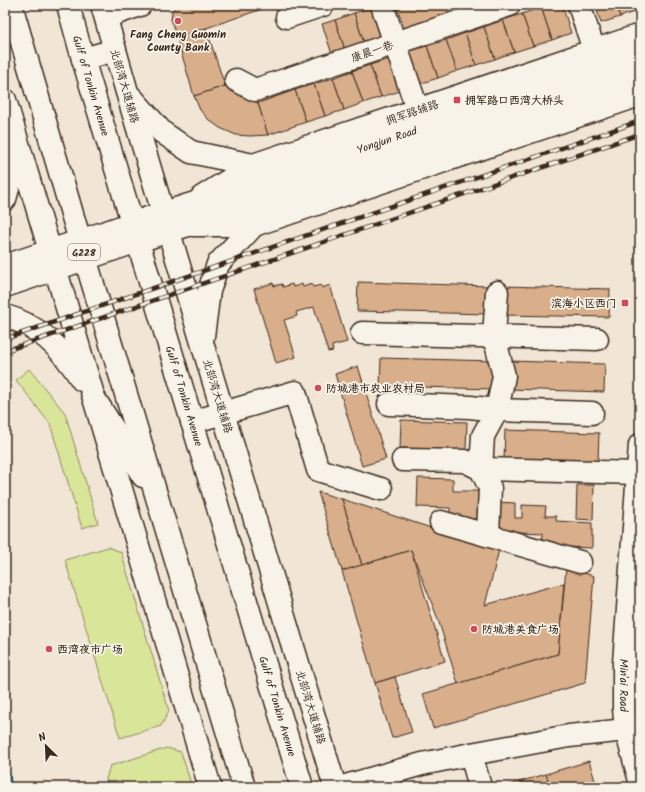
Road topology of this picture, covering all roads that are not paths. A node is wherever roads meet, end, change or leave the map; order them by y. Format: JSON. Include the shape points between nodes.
{"nodes":[{"id":1,"x":11,"y":5,"type":"edge"},
{"id":2,"x":68,"y":5,"type":"edge"},
{"id":3,"x":140,"y":5,"type":"edge"},
{"id":4,"x":322,"y":5,"type":"edge"},
{"id":5,"x":382,"y":5,"type":"edge"},
{"id":6,"x":509,"y":5,"type":"edge"},
{"id":7,"x":579,"y":5,"type":"edge"},
{"id":8,"x":104,"y":11,"type":"edge"},
{"id":9,"x":287,"y":17,"type":"dead end"},
{"id":10,"x":640,"y":35,"type":"edge"},
{"id":11,"x":395,"y":43,"type":"junction"},
{"id":12,"x":115,"y":50,"type":"junction"},
{"id":13,"x":640,"y":55,"type":"edge"},
{"id":14,"x":83,"y":59,"type":"junction"},
{"id":15,"x":600,"y":68,"type":"junction"},
{"id":16,"x":640,"y":75,"type":"edge"},
{"id":17,"x":236,"y":80,"type":"dead end"},
{"id":18,"x":127,"y":92,"type":"junction"},
{"id":19,"x":640,"y":95,"type":"edge"},
{"id":20,"x":5,"y":100,"type":"edge"},
{"id":21,"x":420,"y":119,"type":"junction"},
{"id":22,"x":8,"y":124,"type":"edge"},
{"id":23,"x":253,"y":165,"type":"junction"},
{"id":24,"x":303,"y":178,"type":"junction"},
{"id":25,"x":5,"y":199,"type":"edge"},
{"id":26,"x":191,"y":204,"type":"junction"},
{"id":27,"x":173,"y":223,"type":"junction"},
{"id":28,"x":254,"y":225,"type":"junction"},
{"id":29,"x":135,"y":232,"type":"junction"},
{"id":30,"x":83,"y":250,"type":"junction"},
{"id":31,"x":52,"y":260,"type":"junction"},
{"id":32,"x":5,"y":266,"type":"edge"},
{"id":33,"x":5,"y":286,"type":"edge"},
{"id":34,"x":497,"y":292,"type":"dead end"},
{"id":35,"x":5,"y":316,"type":"edge"},
{"id":36,"x":362,"y":333,"type":"dead end"},
{"id":37,"x":494,"y":336,"type":"junction"},
{"id":38,"x":597,"y":339,"type":"dead end"},
{"id":39,"x":202,"y":343,"type":"junction"},
{"id":40,"x":94,"y":398,"type":"junction"},
{"id":41,"x":388,"y":404,"type":"dead end"},
{"id":42,"x":497,"y":410,"type":"junction"},
{"id":43,"x":223,"y":413,"type":"junction"},
{"id":44,"x":592,"y":413,"type":"dead end"},
{"id":45,"x":192,"y":422,"type":"junction"},
{"id":46,"x":640,"y":445,"type":"edge"},
{"id":47,"x":403,"y":460,"type":"dead end"},
{"id":48,"x":481,"y":469,"type":"junction"},
{"id":49,"x":638,"y":473,"type":"junction"},
{"id":50,"x":381,"y":489,"type":"dead end"},
{"id":51,"x":158,"y":499,"type":"junction"},
{"id":52,"x":441,"y":522,"type":"dead end"},
{"id":53,"x":488,"y":536,"type":"junction"},
{"id":54,"x":580,"y":562,"type":"dead end"},
{"id":55,"x":632,"y":708,"type":"edge"},
{"id":56,"x":626,"y":730,"type":"junction"},
{"id":57,"x":471,"y":754,"type":"junction"},
{"id":58,"x":640,"y":781,"type":"edge"},
{"id":59,"x":210,"y":787,"type":"edge"},
{"id":60,"x":244,"y":787,"type":"edge"},
{"id":61,"x":302,"y":787,"type":"edge"},
{"id":62,"x":335,"y":787,"type":"edge"},
{"id":63,"x":342,"y":787,"type":"edge"},
{"id":64,"x":480,"y":787,"type":"edge"}],
"edges":[{"from":1,"to":30,"type":"main road","number":"G228"},
{"from":2,"to":14,"type":"main road","name":"Gulf of Tonkin Avenue"},
{"from":3,"to":8,"type":"main road"},
{"from":4,"to":9,"type":"main road"},
{"from":5,"to":11,"type":"main road"},
{"from":6,"to":11,"type":"main road","name":"康晨一巷"},
{"from":7,"to":15,"type":"main road"},
{"from":8,"to":12,"type":"main road","name":"北部湾大道辅路"},
{"from":10,"to":15,"type":"main road"},
{"from":11,"to":17,"type":"main road","name":"康晨一巷","via":[[255,90]]},
{"from":11,"to":21,"type":"main road"},
{"from":12,"to":14,"type":"main road"},
{"from":12,"to":18,"type":"main road","name":"北部湾大道辅路"},
{"from":13,"to":15,"type":"main road","name":"Yongjun Road"},
{"from":14,"to":29,"type":"main road","name":"Gulf of Tonkin Avenue"},
{"from":15,"to":16,"type":"main road","name":"Yongjun Road"},
{"from":15,"to":21,"type":"main road","name":"Yongjun Road"},
{"from":15,"to":24,"type":"main road","name":"Yongjun Road"},
{"from":18,"to":23,"type":"main road","via":[[162,132],[191,152]]},
{"from":18,"to":27,"type":"main road","name":"北部湾大道辅路"},
{"from":19,"to":28,"type":"main road"},
{"from":20,"to":22,"type":"main road"},
{"from":21,"to":23,"type":"main road","name":"拥军路辅路"},
{"from":21,"to":24,"type":"main road","name":"Yongjun Road"},
{"from":22,"to":25,"type":"main road","via":[[9,185]]},
{"from":22,"to":31,"type":"main road"},
{"from":23,"to":24,"type":"main road"},
{"from":23,"to":26,"type":"main road","name":"拥军路辅路"},
{"from":24,"to":26,"type":"main road","name":"Yongjun Road"},
{"from":24,"to":27,"type":"main road","name":"Yongjun Road"},
{"from":24,"to":28,"type":"main road"},
{"from":26,"to":27,"type":"main road","name":"Yongjun Road"},
{"from":27,"to":28,"type":"main road"},
{"from":27,"to":29,"type":"main road","name":"Yongjun Road"},
{"from":27,"to":39,"type":"main road","name":"北部湾大道辅路"},
{"from":28,"to":39,"type":"main road","via":[[218,264],[209,291]]},
{"from":29,"to":30,"type":"main road","number":"G228"},
{"from":29,"to":45,"type":"main road","name":"Gulf of Tonkin Avenue"},
{"from":30,"to":31,"type":"main road","number":"G228"},
{"from":30,"to":51,"type":"main road","number":"G228"},
{"from":31,"to":32,"type":"main road","number":"G228"},
{"from":31,"to":33,"type":"main road","number":"G228"},
{"from":31,"to":40,"type":"main road"},
{"from":34,"to":37,"type":"main road"},
{"from":35,"to":40,"type":"main road","via":[[36,330],[54,343],[72,363]]},
{"from":36,"to":37,"type":"main road"},
{"from":37,"to":38,"type":"main road"},
{"from":37,"to":42,"type":"main road","via":[[504,376]]},
{"from":39,"to":43,"type":"main road","name":"北部湾大道辅路"},
{"from":40,"to":51,"type":"main road"},
{"from":40,"to":59,"type":"main road"},
{"from":41,"to":42,"type":"main road"},
{"from":42,"to":44,"type":"main road"},
{"from":42,"to":48,"type":"main road","via":[[483,436]]},
{"from":43,"to":45,"type":"main road"},
{"from":43,"to":50,"type":"main road","via":[[295,392],[318,470]]},
{"from":43,"to":62,"type":"main road","name":"北部湾大道辅路"},
{"from":45,"to":61,"type":"main road","name":"Gulf of Tonkin Avenue"},
{"from":46,"to":49,"type":"main road","name":"Min'ai Road"},
{"from":47,"to":48,"type":"main road","via":[[465,461]]},
{"from":48,"to":49,"type":"main road"},
{"from":48,"to":53,"type":"main road","via":[[490,488]]},
{"from":49,"to":55,"type":"main road","name":"Min'ai Road","via":[[624,663]]},
{"from":51,"to":60,"type":"main road"},
{"from":52,"to":53,"type":"main road"},
{"from":53,"to":54,"type":"main road"},
{"from":55,"to":56,"type":"main road","name":"Min'ai Road"},
{"from":56,"to":57,"type":"main road","via":[[569,736]]},
{"from":56,"to":58,"type":"main road","name":"Min'ai Road"},
{"from":57,"to":63,"type":"main road","via":[[422,764]]},
{"from":57,"to":64,"type":"main road"}]}
